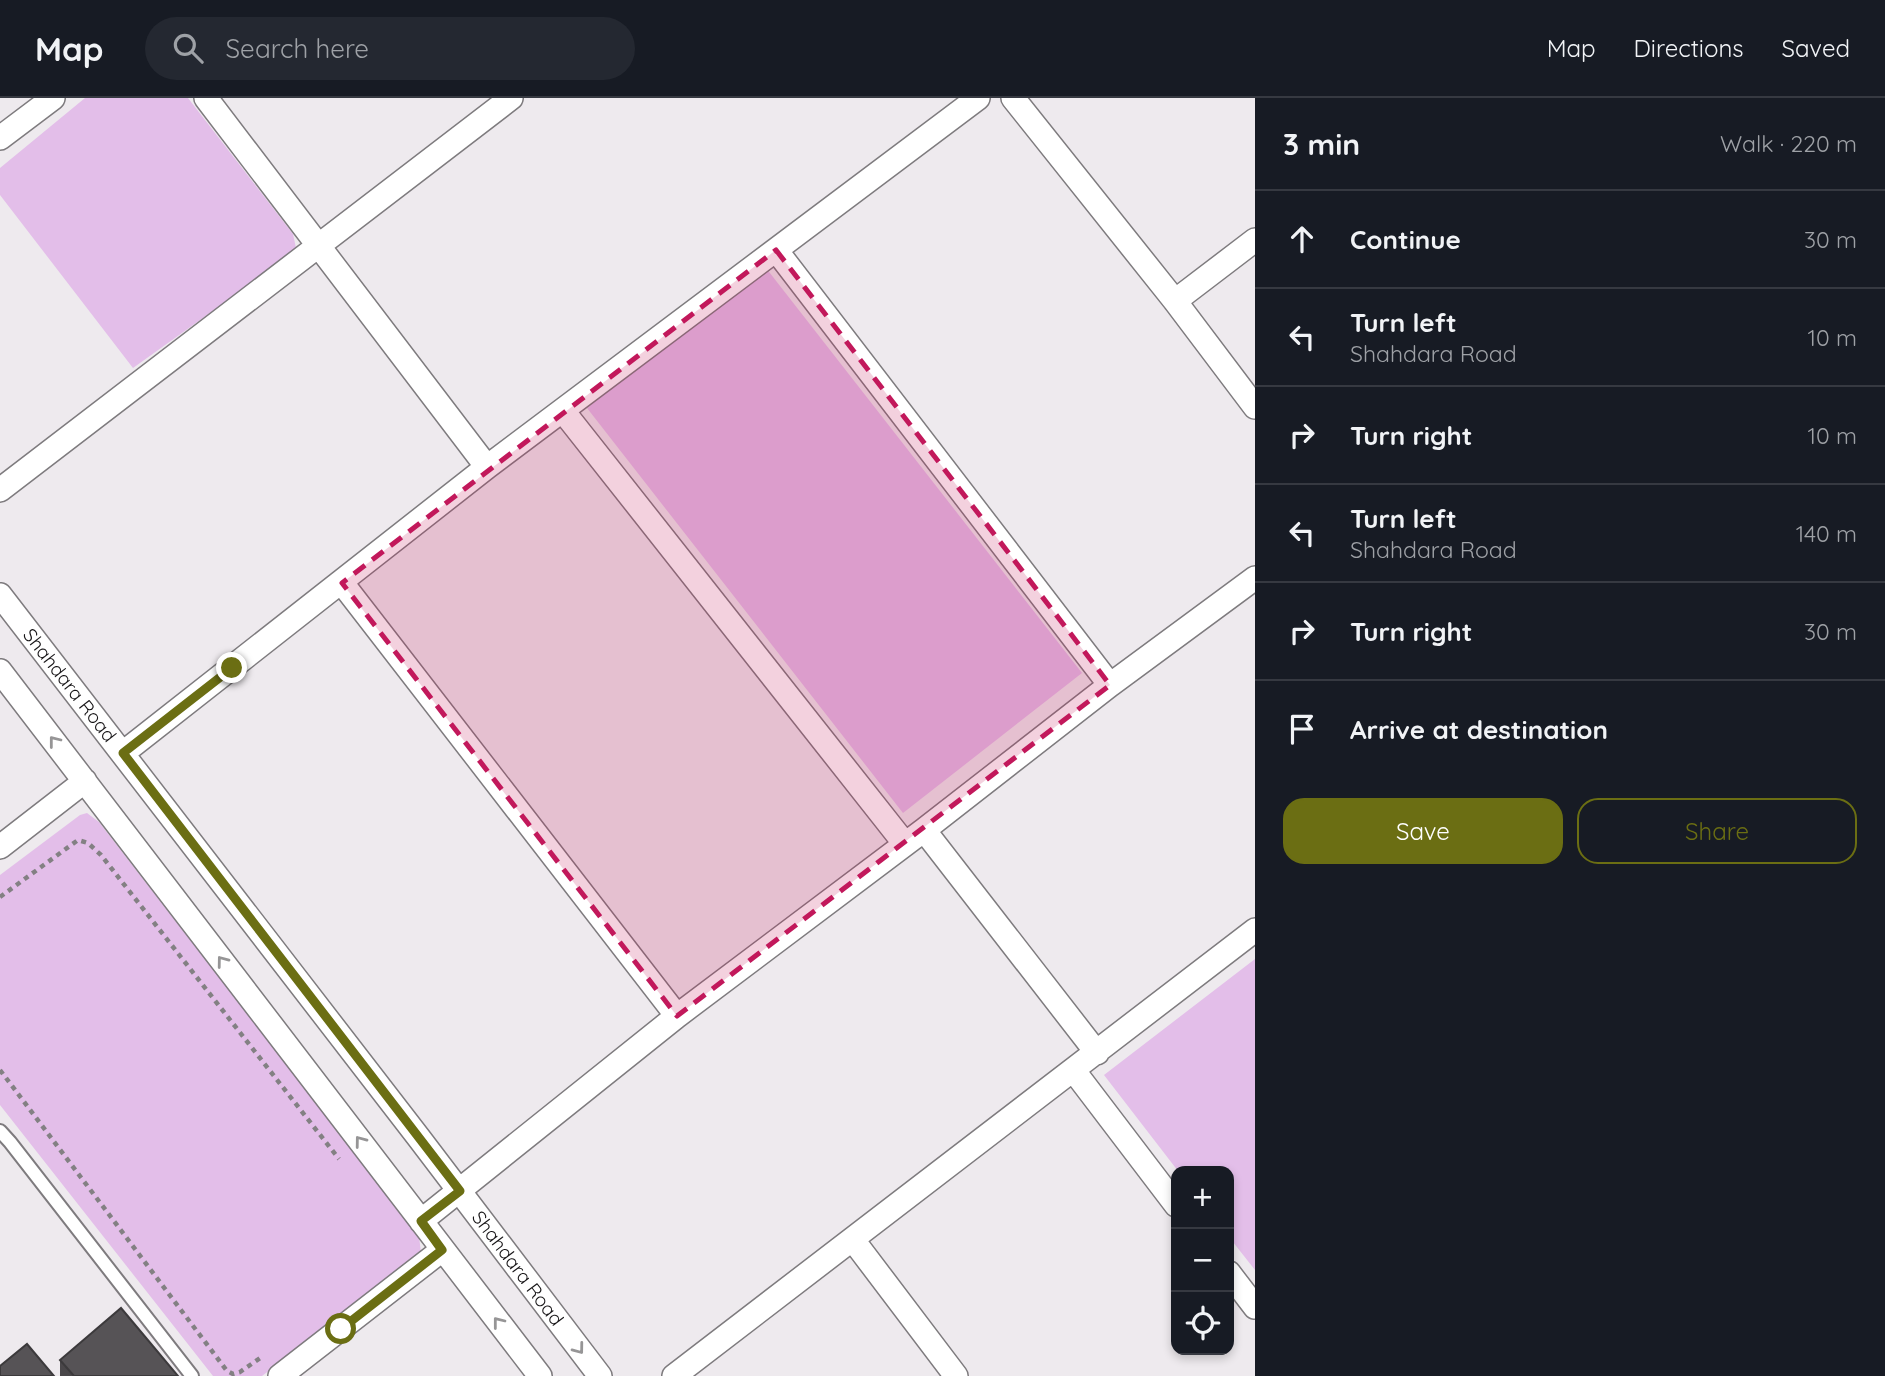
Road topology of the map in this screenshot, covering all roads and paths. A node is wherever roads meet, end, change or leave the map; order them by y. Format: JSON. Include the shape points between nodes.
{"nodes":[{"id":1,"x":53,"y":98,"type":"edge"},
{"id":2,"x":206,"y":98,"type":"edge"},
{"id":3,"x":511,"y":98,"type":"edge"},
{"id":4,"x":978,"y":98,"type":"edge"},
{"id":5,"x":1013,"y":98,"type":"edge"},
{"id":6,"x":0,"y":138,"type":"edge"},
{"id":7,"x":1255,"y":240,"type":"edge"},
{"id":8,"x":318,"y":247,"type":"junction"},
{"id":9,"x":776,"y":250,"type":"junction"},
{"id":10,"x":1175,"y":302,"type":"junction"},
{"id":11,"x":1255,"y":407,"type":"edge"},
{"id":12,"x":562,"y":411,"type":"junction"},
{"id":13,"x":486,"y":467,"type":"junction"},
{"id":14,"x":0,"y":490,"type":"edge"},
{"id":15,"x":1255,"y":578,"type":"edge"},
{"id":16,"x":342,"y":583,"type":"junction"},
{"id":17,"x":0,"y":595,"type":"edge"},
{"id":18,"x":0,"y":671,"type":"edge"},
{"id":19,"x":1110,"y":685,"type":"junction"},
{"id":20,"x":123,"y":753,"type":"junction"},
{"id":21,"x":85,"y":781,"type":"junction"},
{"id":22,"x":924,"y":830,"type":"junction"},
{"id":23,"x":905,"y":844,"type":"junction"},
{"id":24,"x":0,"y":847,"type":"edge"},
{"id":25,"x":0,"y":897,"type":"edge"},
{"id":26,"x":1255,"y":930,"type":"edge"},
{"id":27,"x":677,"y":1016,"type":"junction"},
{"id":28,"x":1097,"y":1054,"type":"junction"},
{"id":29,"x":0,"y":1070,"type":"edge"},
{"id":30,"x":1074,"y":1071,"type":"junction"},
{"id":31,"x":0,"y":1132,"type":"edge"},
{"id":32,"x":340,"y":1160,"type":"dead end"},
{"id":33,"x":460,"y":1191,"type":"junction"},
{"id":34,"x":1171,"y":1198,"type":"edge"},
{"id":35,"x":421,"y":1221,"type":"junction"},
{"id":36,"x":853,"y":1240,"type":"junction"},
{"id":37,"x":442,"y":1250,"type":"junction"},
{"id":38,"x":1234,"y":1280,"type":"edge"},
{"id":39,"x":1255,"y":1307,"type":"edge"},
{"id":40,"x":273,"y":1349,"type":"dead end"},
{"id":41,"x":192,"y":1376,"type":"edge"},
{"id":42,"x":279,"y":1376,"type":"edge"},
{"id":43,"x":540,"y":1376,"type":"edge"},
{"id":44,"x":600,"y":1376,"type":"edge"},
{"id":45,"x":674,"y":1376,"type":"edge"},
{"id":46,"x":956,"y":1376,"type":"edge"}],
"edges":[{"from":1,"to":6,"type":"street"},
{"from":2,"to":8,"type":"street"},
{"from":3,"to":8,"type":"street"},
{"from":4,"to":9,"type":"street"},
{"from":5,"to":10,"type":"street"},
{"from":7,"to":10,"type":"street"},
{"from":8,"to":13,"type":"street"},
{"from":8,"to":14,"type":"street"},
{"from":9,"to":12,"type":"street"},
{"from":9,"to":19,"type":"street"},
{"from":10,"to":11,"type":"street"},
{"from":12,"to":13,"type":"street"},
{"from":12,"to":23,"type":"street"},
{"from":13,"to":16,"type":"street"},
{"from":15,"to":19,"type":"street"},
{"from":16,"to":20,"type":"street"},
{"from":16,"to":27,"type":"street"},
{"from":17,"to":20,"type":"street","name":"Shahdara Road"},
{"from":21,"to":18,"type":"street","one_way":true},
{"from":19,"to":22,"type":"street"},
{"from":20,"to":33,"type":"street","name":"Shahdara Road"},
{"from":21,"to":24,"type":"street"},
{"from":35,"to":21,"type":"street","one_way":true},
{"from":22,"to":23,"type":"street"},
{"from":22,"to":28,"type":"street"},
{"from":23,"to":27,"type":"street"},
{"from":25,"to":32,"type":"path","via":[[78,840],[89,843]]},
{"from":26,"to":28,"type":"street"},
{"from":27,"to":33,"type":"street"},
{"from":28,"to":30,"type":"street"},
{"from":29,"to":40,"type":"path","via":[[228,1371],[240,1372]]},
{"from":30,"to":34,"type":"street"},
{"from":30,"to":36,"type":"street"},
{"from":31,"to":41,"type":"lane"},
{"from":33,"to":35,"type":"street"},
{"from":33,"to":44,"type":"street","name":"Shahdara Road","one_way":true},
{"from":35,"to":37,"type":"street"},
{"from":36,"to":45,"type":"street"},
{"from":36,"to":46,"type":"street"},
{"from":37,"to":42,"type":"street"},
{"from":43,"to":37,"type":"street","one_way":true},
{"from":38,"to":39,"type":"street"}]}
